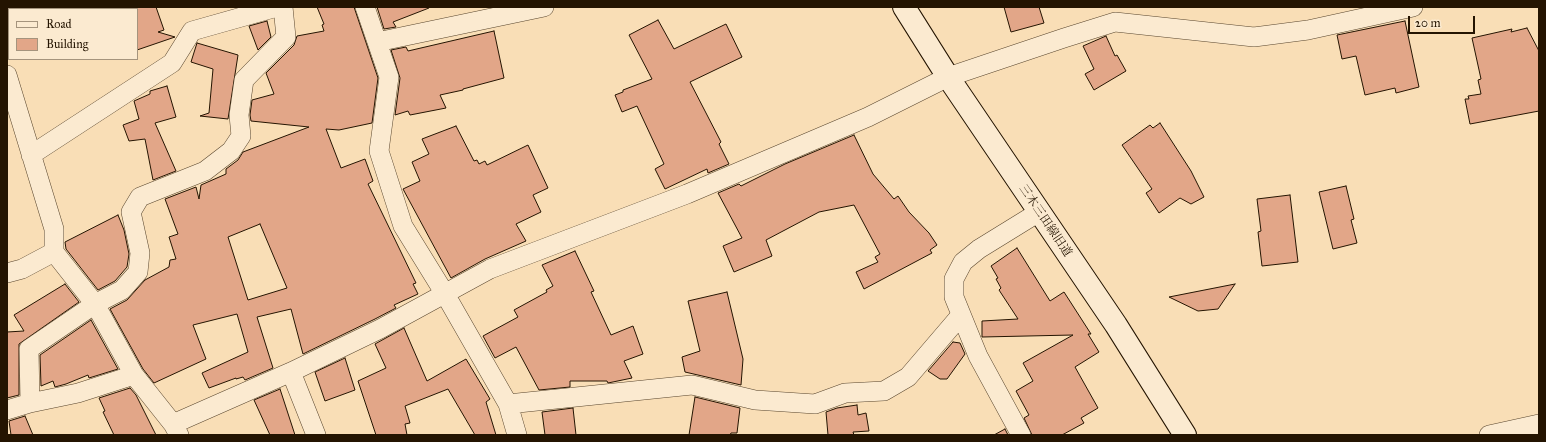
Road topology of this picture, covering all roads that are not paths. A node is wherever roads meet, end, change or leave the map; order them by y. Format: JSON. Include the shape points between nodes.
{"nodes":[{"id":1,"x":278,"y":7,"type":"edge"},
{"id":2,"x":283,"y":7,"type":"edge"},
{"id":3,"x":365,"y":7,"type":"edge"},
{"id":4,"x":544,"y":7,"type":"edge"},
{"id":5,"x":904,"y":7,"type":"edge"},
{"id":6,"x":1413,"y":7,"type":"edge"},
{"id":7,"x":377,"y":42,"type":"junction"},
{"id":8,"x":7,"y":75,"type":"edge"},
{"id":9,"x":948,"y":78,"type":"junction"},
{"id":10,"x":31,"y":155,"type":"junction"},
{"id":11,"x":1039,"y":212,"type":"junction"},
{"id":12,"x":54,"y":252,"type":"junction"},
{"id":13,"x":7,"y":273,"type":"edge"},
{"id":14,"x":445,"y":294,"type":"junction"},
{"id":15,"x":95,"y":304,"type":"junction"},
{"id":16,"x":961,"y":315,"type":"junction"},
{"id":17,"x":291,"y":372,"type":"junction"},
{"id":18,"x":134,"y":375,"type":"junction"},
{"id":19,"x":30,"y":403,"type":"junction"},
{"id":20,"x":508,"y":404,"type":"junction"},
{"id":21,"x":7,"y":410,"type":"edge"},
{"id":22,"x":1539,"y":424,"type":"edge"},
{"id":23,"x":176,"y":429,"type":"edge"},
{"id":24,"x":316,"y":435,"type":"edge"},
{"id":25,"x":517,"y":435,"type":"edge"},
{"id":26,"x":1021,"y":435,"type":"edge"},
{"id":27,"x":1184,"y":435,"type":"edge"},
{"id":28,"x":1489,"y":435,"type":"edge"}],
"edges":[{"from":1,"to":10,"type":"street","via":[[192,31],[172,63]]},
{"from":2,"to":15,"type":"street","via":[[286,37],[244,80],[239,115],[241,136],[231,151],[205,171],[140,197],[131,212],[140,253],[138,272],[122,290]]},
{"from":3,"to":7,"type":"street"},
{"from":4,"to":7,"type":"street"},
{"from":5,"to":9,"type":"street","name":"三木三田線旧道"},
{"from":6,"to":9,"type":"street","via":[[1308,30],[1254,37],[1115,22]]},
{"from":7,"to":14,"type":"street","via":[[389,77],[379,151],[403,226]]},
{"from":8,"to":10,"type":"street"},
{"from":9,"to":11,"type":"street","name":"三木三田線旧道"},
{"from":9,"to":14,"type":"street","via":[[868,117],[687,194],[490,269]]},
{"from":10,"to":12,"type":"street","via":[[54,229]]},
{"from":11,"to":16,"type":"street","via":[[978,249],[963,262],[954,279],[954,297]]},
{"from":11,"to":27,"type":"street","name":"三木三田線旧道","via":[[1116,325]]},
{"from":12,"to":13,"type":"street","via":[[22,269]]},
{"from":12,"to":15,"type":"street"},
{"from":14,"to":17,"type":"street"},
{"from":14,"to":20,"type":"street"},
{"from":15,"to":18,"type":"street"},
{"from":15,"to":19,"type":"street","via":[[29,349]]},
{"from":16,"to":20,"type":"street","via":[[908,377],[884,391],[845,393],[815,404],[755,400],[692,385]]},
{"from":16,"to":26,"type":"street","via":[[978,356]]},
{"from":17,"to":23,"type":"street"},
{"from":17,"to":24,"type":"street"},
{"from":18,"to":19,"type":"street","via":[[78,394]]},
{"from":18,"to":23,"type":"street"},
{"from":19,"to":21,"type":"street"},
{"from":20,"to":25,"type":"street"},
{"from":22,"to":28,"type":"street"}]}
